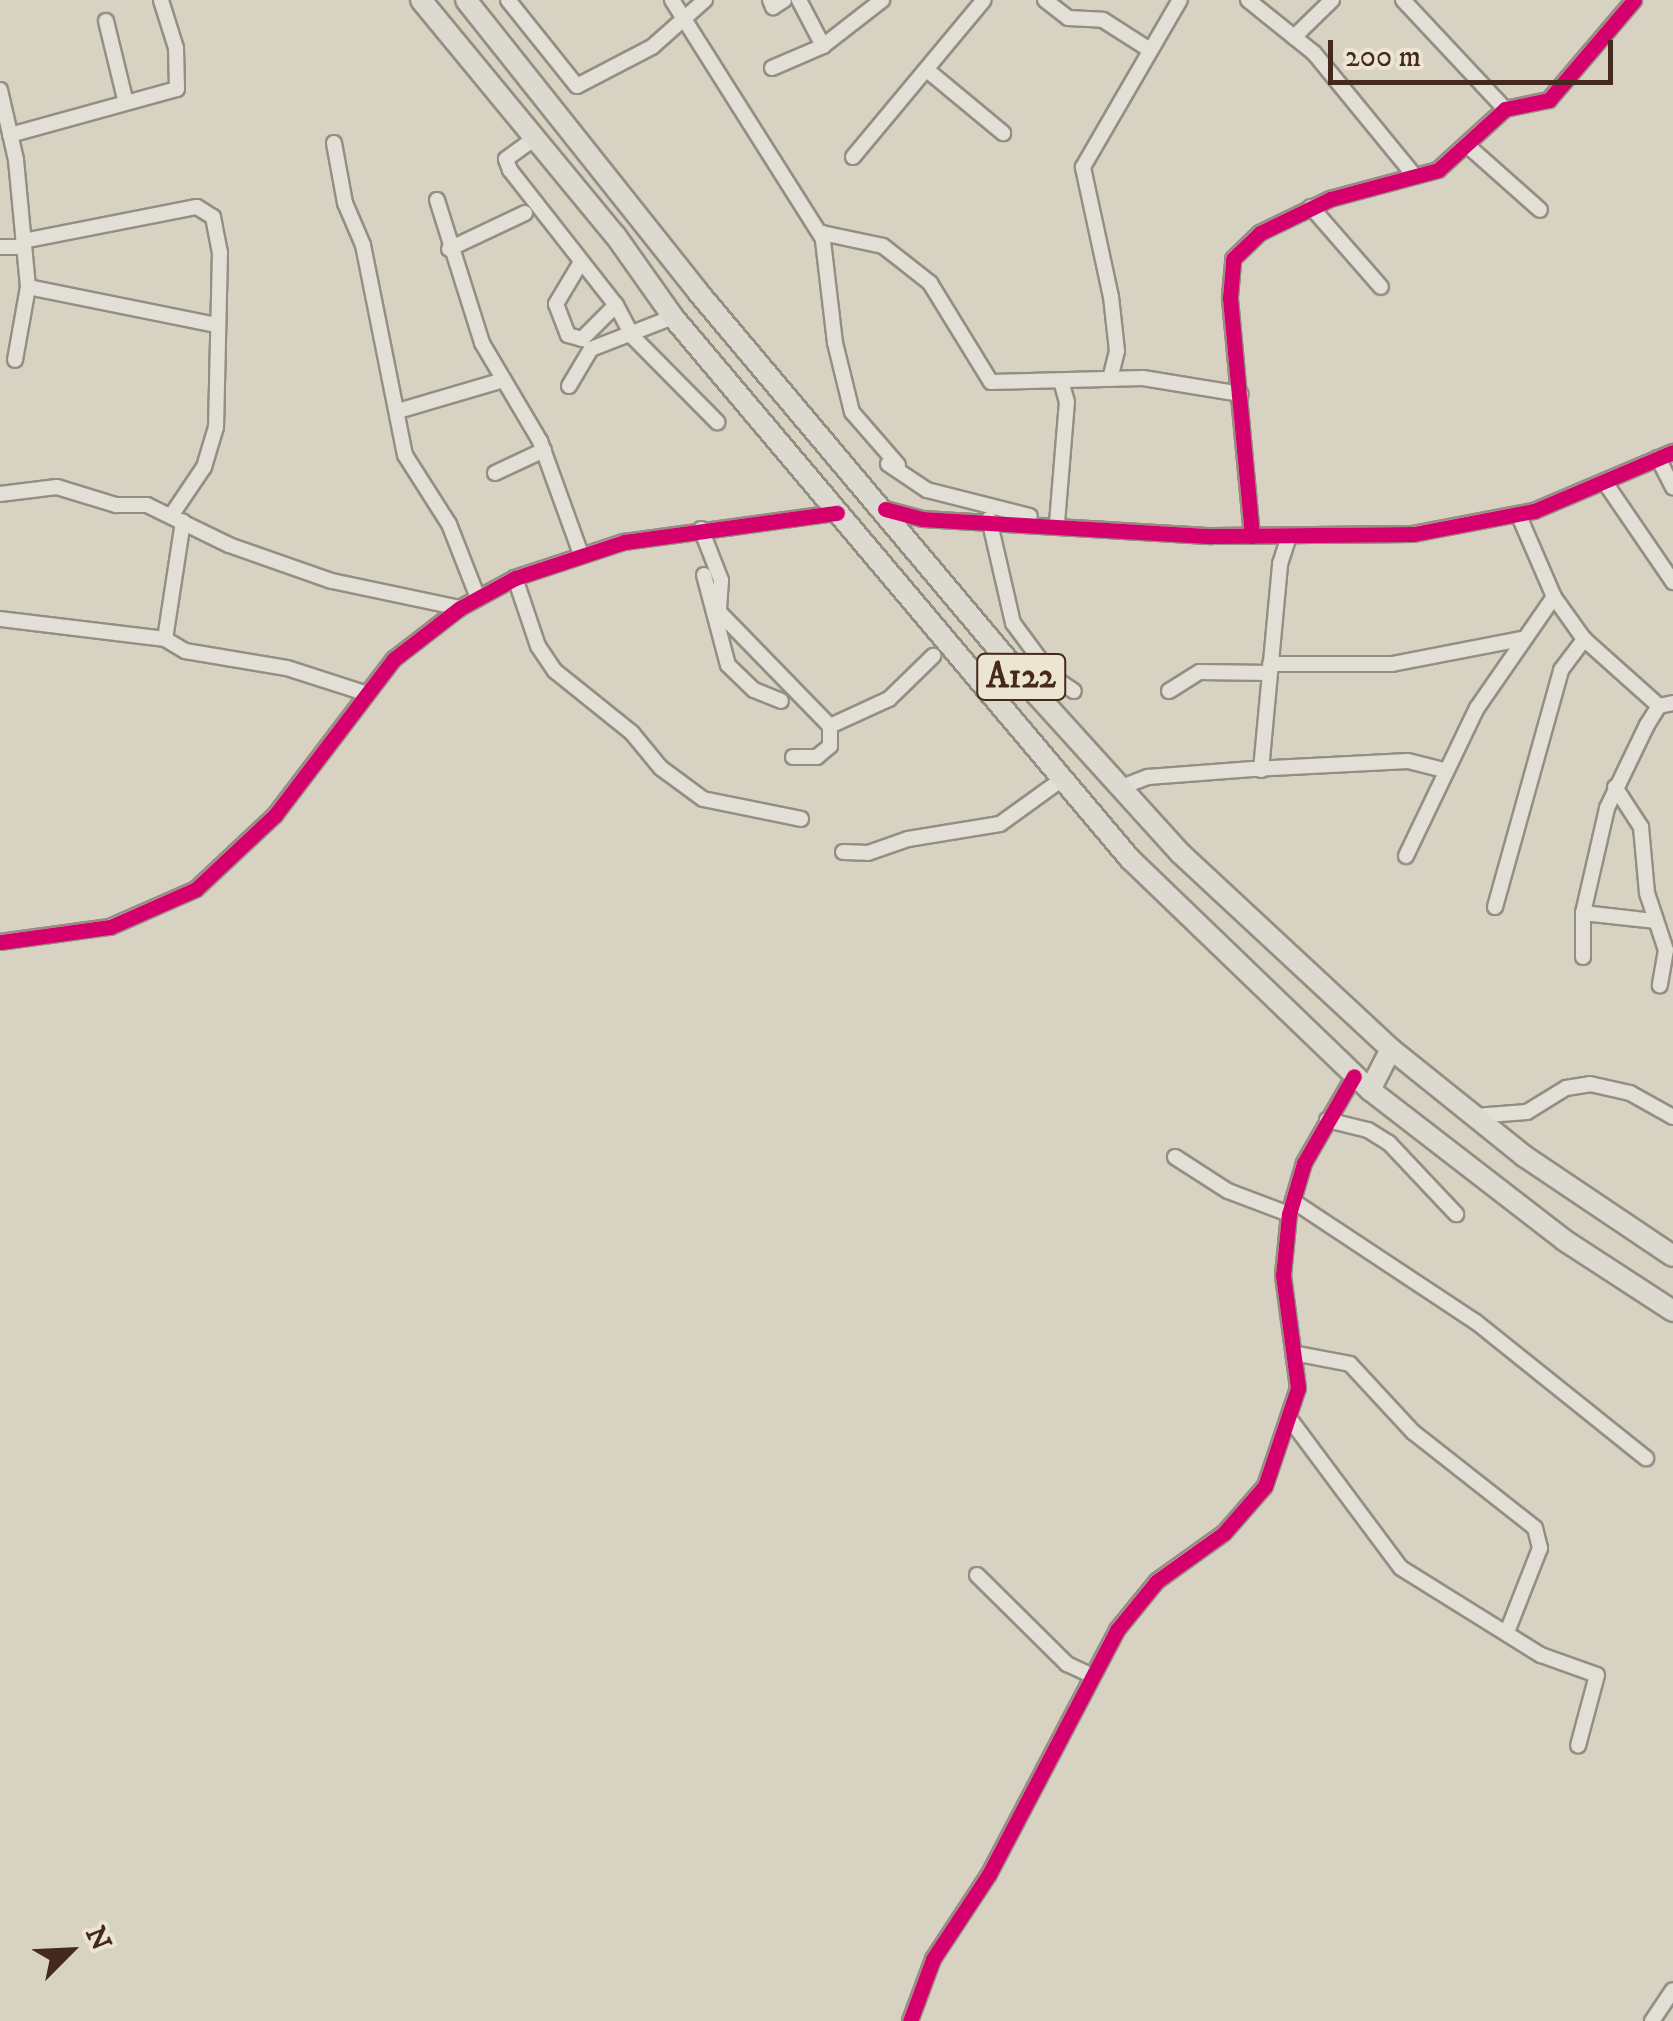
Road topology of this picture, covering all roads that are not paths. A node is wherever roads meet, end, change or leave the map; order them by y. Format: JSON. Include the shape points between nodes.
{"nodes":[{"id":1,"x":161,"y":0,"type":"edge"},
{"id":2,"x":421,"y":0,"type":"edge"},
{"id":3,"x":508,"y":0,"type":"edge"},
{"id":4,"x":672,"y":0,"type":"edge"},
{"id":5,"x":705,"y":0,"type":"edge"},
{"id":6,"x":770,"y":0,"type":"edge"},
{"id":7,"x":784,"y":0,"type":"edge"},
{"id":8,"x":799,"y":0,"type":"edge"},
{"id":9,"x":882,"y":0,"type":"edge"},
{"id":10,"x":984,"y":0,"type":"edge"},
{"id":11,"x":1045,"y":0,"type":"edge"},
{"id":12,"x":1180,"y":0,"type":"edge"},
{"id":13,"x":1248,"y":0,"type":"edge"},
{"id":14,"x":1332,"y":0,"type":"edge"},
{"id":15,"x":1634,"y":0,"type":"edge"},
{"id":16,"x":1413,"y":4,"type":"edge"},
{"id":17,"x":472,"y":8,"type":"edge"},
{"id":18,"x":106,"y":22,"type":"dead end"},
{"id":19,"x":688,"y":22,"type":"junction"},
{"id":20,"x":1294,"y":36,"type":"junction"},
{"id":21,"x":823,"y":46,"type":"junction"},
{"id":22,"x":463,"y":50,"type":"junction"},
{"id":23,"x":1150,"y":50,"type":"junction"},
{"id":24,"x":772,"y":68,"type":"dead end"},
{"id":25,"x":927,"y":70,"type":"junction"},
{"id":26,"x":0,"y":90,"type":"edge"},
{"id":27,"x":125,"y":98,"type":"junction"},
{"id":28,"x":1506,"y":110,"type":"junction"},
{"id":29,"x":559,"y":114,"type":"junction"},
{"id":30,"x":1003,"y":133,"type":"dead end"},
{"id":31,"x":10,"y":135,"type":"junction"},
{"id":32,"x":537,"y":140,"type":"junction"},
{"id":33,"x":334,"y":142,"type":"dead end"},
{"id":34,"x":1468,"y":146,"type":"junction"},
{"id":35,"x":853,"y":158,"type":"dead end"},
{"id":36,"x":1414,"y":175,"type":"junction"},
{"id":37,"x":438,"y":200,"type":"dead end"},
{"id":38,"x":1311,"y":207,"type":"junction"},
{"id":39,"x":1540,"y":210,"type":"dead end"},
{"id":40,"x":525,"y":213,"type":"dead end"},
{"id":41,"x":822,"y":233,"type":"junction"},
{"id":42,"x":23,"y":244,"type":"junction"},
{"id":43,"x":0,"y":247,"type":"edge"},
{"id":44,"x":449,"y":248,"type":"junction"},
{"id":45,"x":582,"y":262,"type":"junction"},
{"id":46,"x":674,"y":262,"type":"junction"},
{"id":47,"x":28,"y":286,"type":"junction"},
{"id":48,"x":1381,"y":286,"type":"dead end"},
{"id":49,"x":650,"y":289,"type":"junction"},
{"id":50,"x":616,"y":305,"type":"junction"},
{"id":51,"x":672,"y":317,"type":"junction"},
{"id":52,"x":216,"y":324,"type":"junction"},
{"id":53,"x":633,"y":337,"type":"junction"},
{"id":54,"x":15,"y":360,"type":"dead end"},
{"id":55,"x":1110,"y":379,"type":"junction"},
{"id":56,"x":503,"y":380,"type":"junction"},
{"id":57,"x":1069,"y":384,"type":"junction"},
{"id":58,"x":568,"y":386,"type":"dead end"},
{"id":59,"x":1242,"y":394,"type":"junction"},
{"id":60,"x":793,"y":399,"type":"junction"},
{"id":61,"x":398,"y":411,"type":"junction"},
{"id":62,"x":717,"y":422,"type":"dead end"},
{"id":63,"x":764,"y":424,"type":"junction"},
{"id":64,"x":544,"y":450,"type":"junction"},
{"id":65,"x":880,"y":452,"type":"junction"},
{"id":66,"x":1666,"y":455,"type":"edge"},
{"id":67,"x":898,"y":465,"type":"dead end"},
{"id":68,"x":495,"y":473,"type":"dead end"},
{"id":69,"x":1606,"y":484,"type":"junction"},
{"id":70,"x":1673,"y":487,"type":"edge"},
{"id":71,"x":0,"y":494,"type":"edge"},
{"id":72,"x":886,"y":509,"type":"junction"},
{"id":73,"x":837,"y":512,"type":"junction"},
{"id":74,"x":1519,"y":516,"type":"junction"},
{"id":75,"x":177,"y":518,"type":"junction"},
{"id":76,"x":923,"y":518,"type":"junction"},
{"id":77,"x":990,"y":519,"type":"junction"},
{"id":78,"x":1053,"y":522,"type":"junction"},
{"id":79,"x":701,"y":529,"type":"junction"},
{"id":80,"x":903,"y":532,"type":"junction"},
{"id":81,"x":1252,"y":536,"type":"junction"},
{"id":82,"x":1289,"y":536,"type":"junction"},
{"id":83,"x":581,"y":554,"type":"junction"},
{"id":84,"x":704,"y":575,"type":"dead end"},
{"id":85,"x":516,"y":578,"type":"junction"},
{"id":86,"x":1673,"y":582,"type":"edge"},
{"id":87,"x":1554,"y":597,"type":"junction"},
{"id":88,"x":478,"y":598,"type":"junction"},
{"id":89,"x":460,"y":608,"type":"junction"},
{"id":90,"x":0,"y":620,"type":"edge"},
{"id":91,"x":164,"y":639,"type":"junction"},
{"id":92,"x":1521,"y":639,"type":"junction"},
{"id":93,"x":1584,"y":639,"type":"junction"},
{"id":94,"x":933,"y":656,"type":"dead end"},
{"id":95,"x":1270,"y":669,"type":"junction"},
{"id":96,"x":1074,"y":691,"type":"dead end"},
{"id":97,"x":1168,"y":691,"type":"dead end"},
{"id":98,"x":365,"y":693,"type":"junction"},
{"id":99,"x":1036,"y":694,"type":"junction"},
{"id":100,"x":781,"y":701,"type":"dead end"},
{"id":101,"x":1666,"y":704,"type":"edge"},
{"id":102,"x":1012,"y":722,"type":"junction"},
{"id":103,"x":830,"y":726,"type":"junction"},
{"id":104,"x":794,"y":757,"type":"dead end"},
{"id":105,"x":1261,"y":770,"type":"junction"},
{"id":106,"x":1443,"y":770,"type":"junction"},
{"id":107,"x":1061,"y":780,"type":"junction"},
{"id":108,"x":1614,"y":787,"type":"junction"},
{"id":109,"x":1119,"y":788,"type":"junction"},
{"id":110,"x":801,"y":819,"type":"dead end"},
{"id":111,"x":843,"y":852,"type":"dead end"},
{"id":112,"x":1406,"y":856,"type":"dead end"},
{"id":113,"x":1495,"y":906,"type":"dead end"},
{"id":114,"x":1583,"y":913,"type":"junction"},
{"id":115,"x":1654,"y":921,"type":"junction"},
{"id":116,"x":0,"y":942,"type":"edge"},
{"id":117,"x":1583,"y":957,"type":"dead end"},
{"id":118,"x":1660,"y":985,"type":"dead end"},
{"id":119,"x":1392,"y":1049,"type":"junction"},
{"id":120,"x":1362,"y":1083,"type":"junction"},
{"id":121,"x":1673,"y":1117,"type":"edge"},
{"id":122,"x":1328,"y":1120,"type":"junction"},
{"id":123,"x":1501,"y":1125,"type":"junction"},
{"id":124,"x":1175,"y":1157,"type":"dead end"},
{"id":125,"x":1291,"y":1207,"type":"junction"},
{"id":126,"x":1456,"y":1214,"type":"dead end"},
{"id":127,"x":1673,"y":1256,"type":"edge"},
{"id":128,"x":1673,"y":1311,"type":"edge"},
{"id":129,"x":1293,"y":1353,"type":"junction"},
{"id":130,"x":1292,"y":1422,"type":"junction"},
{"id":131,"x":1646,"y":1458,"type":"dead end"},
{"id":132,"x":977,"y":1576,"type":"dead end"},
{"id":133,"x":1507,"y":1632,"type":"junction"},
{"id":134,"x":1092,"y":1676,"type":"junction"},
{"id":135,"x":1578,"y":1746,"type":"dead end"},
{"id":136,"x":1673,"y":1990,"type":"edge"},
{"id":137,"x":910,"y":2021,"type":"edge"},
{"id":138,"x":1652,"y":2021,"type":"edge"}],
"edges":[{"from":1,"to":27,"type":"street","via":[[181,82],[152,98]]},
{"from":2,"to":22,"type":"highway","number":"A122"},
{"from":3,"to":19,"type":"street","via":[[575,86]]},
{"from":4,"to":19,"type":"street"},
{"from":5,"to":19,"type":"street"},
{"from":6,"to":7,"type":"street","via":[[773,7]]},
{"from":8,"to":21,"type":"street"},
{"from":9,"to":21,"type":"street"},
{"from":10,"to":25,"type":"street"},
{"from":11,"to":23,"type":"street","via":[[1068,18],[1104,20]]},
{"from":12,"to":23,"type":"street"},
{"from":13,"to":20,"type":"street"},
{"from":14,"to":20,"type":"street"},
{"from":15,"to":28,"type":"street","via":[[1556,96]]},
{"from":16,"to":28,"type":"street"},
{"from":17,"to":22,"type":"highway"},
{"from":17,"to":29,"type":"highway","number":"A122"},
{"from":18,"to":27,"type":"street"},
{"from":19,"to":41,"type":"street","via":[[747,125]]},
{"from":20,"to":36,"type":"street"},
{"from":21,"to":24,"type":"street"},
{"from":22,"to":32,"type":"highway","number":"A122"},
{"from":23,"to":55,"type":"street","via":[[1083,167],[1112,297],[1117,351]]},
{"from":25,"to":30,"type":"street"},
{"from":25,"to":35,"type":"street"},
{"from":26,"to":31,"type":"street"},
{"from":27,"to":31,"type":"street"},
{"from":28,"to":34,"type":"street"},
{"from":29,"to":32,"type":"highway"},
{"from":29,"to":46,"type":"highway","number":"A122"},
{"from":31,"to":42,"type":"street"},
{"from":32,"to":45,"type":"street","via":[[506,158],[510,170]]},
{"from":32,"to":49,"type":"highway","number":"A122"},
{"from":33,"to":61,"type":"street"},
{"from":34,"to":36,"type":"street","via":[[1438,170]]},
{"from":34,"to":39,"type":"street"},
{"from":36,"to":38,"type":"street"},
{"from":37,"to":44,"type":"street"},
{"from":38,"to":48,"type":"street"},
{"from":38,"to":59,"type":"street","via":[[1260,233],[1233,258],[1230,297]]},
{"from":40,"to":44,"type":"street"},
{"from":41,"to":57,"type":"street","via":[[883,246],[930,283],[990,382]]},
{"from":41,"to":65,"type":"street","via":[[850,388]]},
{"from":42,"to":43,"type":"street"},
{"from":42,"to":47,"type":"street"},
{"from":42,"to":52,"type":"street","via":[[205,209],[220,252]]},
{"from":44,"to":56,"type":"street","via":[[482,343]]},
{"from":45,"to":50,"type":"street"},
{"from":45,"to":50,"type":"street","via":[[556,304],[568,335],[582,340]]},
{"from":46,"to":49,"type":"highway"},
{"from":46,"to":60,"type":"highway","number":"A122"},
{"from":47,"to":52,"type":"street"},
{"from":47,"to":54,"type":"street"},
{"from":49,"to":51,"type":"highway","number":"A122"},
{"from":50,"to":53,"type":"street"},
{"from":51,"to":53,"type":"street"},
{"from":51,"to":63,"type":"highway","number":"A122"},
{"from":52,"to":75,"type":"street","via":[[216,427],[204,468]]},
{"from":53,"to":58,"type":"street","via":[[591,349]]},
{"from":53,"to":62,"type":"street"},
{"from":55,"to":57,"type":"street"},
{"from":55,"to":59,"type":"street"},
{"from":56,"to":61,"type":"street"},
{"from":56,"to":64,"type":"street"},
{"from":57,"to":78,"type":"street"},
{"from":59,"to":81,"type":"street"},
{"from":60,"to":63,"type":"highway"},
{"from":60,"to":72,"type":"highway","number":"A122"},
{"from":61,"to":88,"type":"street","via":[[406,455],[449,524]]},
{"from":63,"to":73,"type":"highway","number":"A122"},
{"from":64,"to":68,"type":"street"},
{"from":64,"to":83,"type":"street"},
{"from":65,"to":67,"type":"street"},
{"from":65,"to":78,"type":"street","via":[[891,468],[927,490]]},
{"from":66,"to":69,"type":"street"},
{"from":66,"to":70,"type":"street"},
{"from":69,"to":74,"type":"street"},
{"from":69,"to":86,"type":"street"},
{"from":71,"to":75,"type":"street","via":[[76,489]]},
{"from":72,"to":76,"type":"street"},
{"from":72,"to":80,"type":"highway","number":"A122"},
{"from":73,"to":79,"type":"street"},
{"from":73,"to":102,"type":"highway","number":"A122"},
{"from":74,"to":82,"type":"street","via":[[1434,532]]},
{"from":74,"to":87,"type":"street"},
{"from":75,"to":89,"type":"street","via":[[332,581]]},
{"from":75,"to":91,"type":"street"},
{"from":76,"to":77,"type":"street"},
{"from":76,"to":80,"type":"street"},
{"from":77,"to":78,"type":"street"},
{"from":77,"to":96,"type":"street","via":[[1013,623],[1053,677]]},
{"from":78,"to":81,"type":"street"},
{"from":79,"to":83,"type":"street"},
{"from":79,"to":103,"type":"street","via":[[720,580],[719,612]]},
{"from":80,"to":99,"type":"highway","number":"A122"},
{"from":81,"to":82,"type":"street"},
{"from":82,"to":95,"type":"street"},
{"from":83,"to":85,"type":"street"},
{"from":84,"to":100,"type":"street","via":[[728,665],[754,690]]},
{"from":85,"to":88,"type":"street"},
{"from":85,"to":110,"type":"street","via":[[538,646],[555,671],[632,733],[661,768],[703,799]]},
{"from":87,"to":92,"type":"street"},
{"from":87,"to":93,"type":"street"},
{"from":88,"to":89,"type":"street"},
{"from":89,"to":98,"type":"street","via":[[410,645]]},
{"from":90,"to":91,"type":"street"},
{"from":91,"to":98,"type":"street","via":[[185,651],[287,668]]},
{"from":92,"to":95,"type":"street","via":[[1392,664]]},
{"from":92,"to":106,"type":"street"},
{"from":93,"to":101,"type":"street"},
{"from":93,"to":113,"type":"street","via":[[1561,670]]},
{"from":94,"to":103,"type":"street","via":[[889,700]]},
{"from":95,"to":97,"type":"street","via":[[1200,672]]},
{"from":95,"to":105,"type":"street"},
{"from":98,"to":116,"type":"street","via":[[290,797],[196,889],[110,927]]},
{"from":99,"to":102,"type":"highway"},
{"from":99,"to":109,"type":"highway","number":"A122"},
{"from":101,"to":108,"type":"street"},
{"from":102,"to":107,"type":"highway","number":"A122"},
{"from":103,"to":104,"type":"street","via":[[830,746],[817,757]]},
{"from":105,"to":106,"type":"street","via":[[1408,761]]},
{"from":105,"to":109,"type":"street","via":[[1152,777]]},
{"from":106,"to":112,"type":"street"},
{"from":107,"to":111,"type":"street","via":[[1000,824],[908,839],[868,854]]},
{"from":107,"to":120,"type":"highway","number":"A122","via":[[1174,904]]},
{"from":108,"to":114,"type":"street"},
{"from":108,"to":115,"type":"street","via":[[1641,827]]},
{"from":109,"to":119,"type":"highway","number":"A122","via":[[1255,927]]},
{"from":114,"to":115,"type":"street"},
{"from":114,"to":117,"type":"street"},
{"from":115,"to":118,"type":"street","via":[[1666,950]]},
{"from":119,"to":120,"type":"highway"},
{"from":119,"to":123,"type":"highway","number":"A122","via":[[1475,1116]]},
{"from":120,"to":122,"type":"street"},
{"from":120,"to":128,"type":"highway","number":"A122","via":[[1564,1240]]},
{"from":121,"to":123,"type":"street","via":[[1630,1094],[1576,1084]]},
{"from":122,"to":125,"type":"street","via":[[1300,1170]]},
{"from":122,"to":126,"type":"street","via":[[1389,1143]]},
{"from":123,"to":127,"type":"highway","number":"A122"},
{"from":124,"to":125,"type":"street","via":[[1228,1192]]},
{"from":125,"to":129,"type":"street","via":[[1283,1274]]},
{"from":125,"to":131,"type":"street","via":[[1354,1235],[1496,1336]]},
{"from":129,"to":130,"type":"street","via":[[1298,1372]]},
{"from":129,"to":133,"type":"street","via":[[1350,1364],[1413,1432],[1535,1528],[1540,1548]]},
{"from":130,"to":133,"type":"street","via":[[1394,1561]]},
{"from":130,"to":134,"type":"street","via":[[1259,1498],[1224,1533],[1157,1581],[1117,1630]]},
{"from":132,"to":134,"type":"street","via":[[1068,1664]]},
{"from":133,"to":135,"type":"street","via":[[1541,1655],[1597,1675]]},
{"from":134,"to":137,"type":"street","via":[[989,1874],[933,1960]]},
{"from":136,"to":138,"type":"street"}]}
